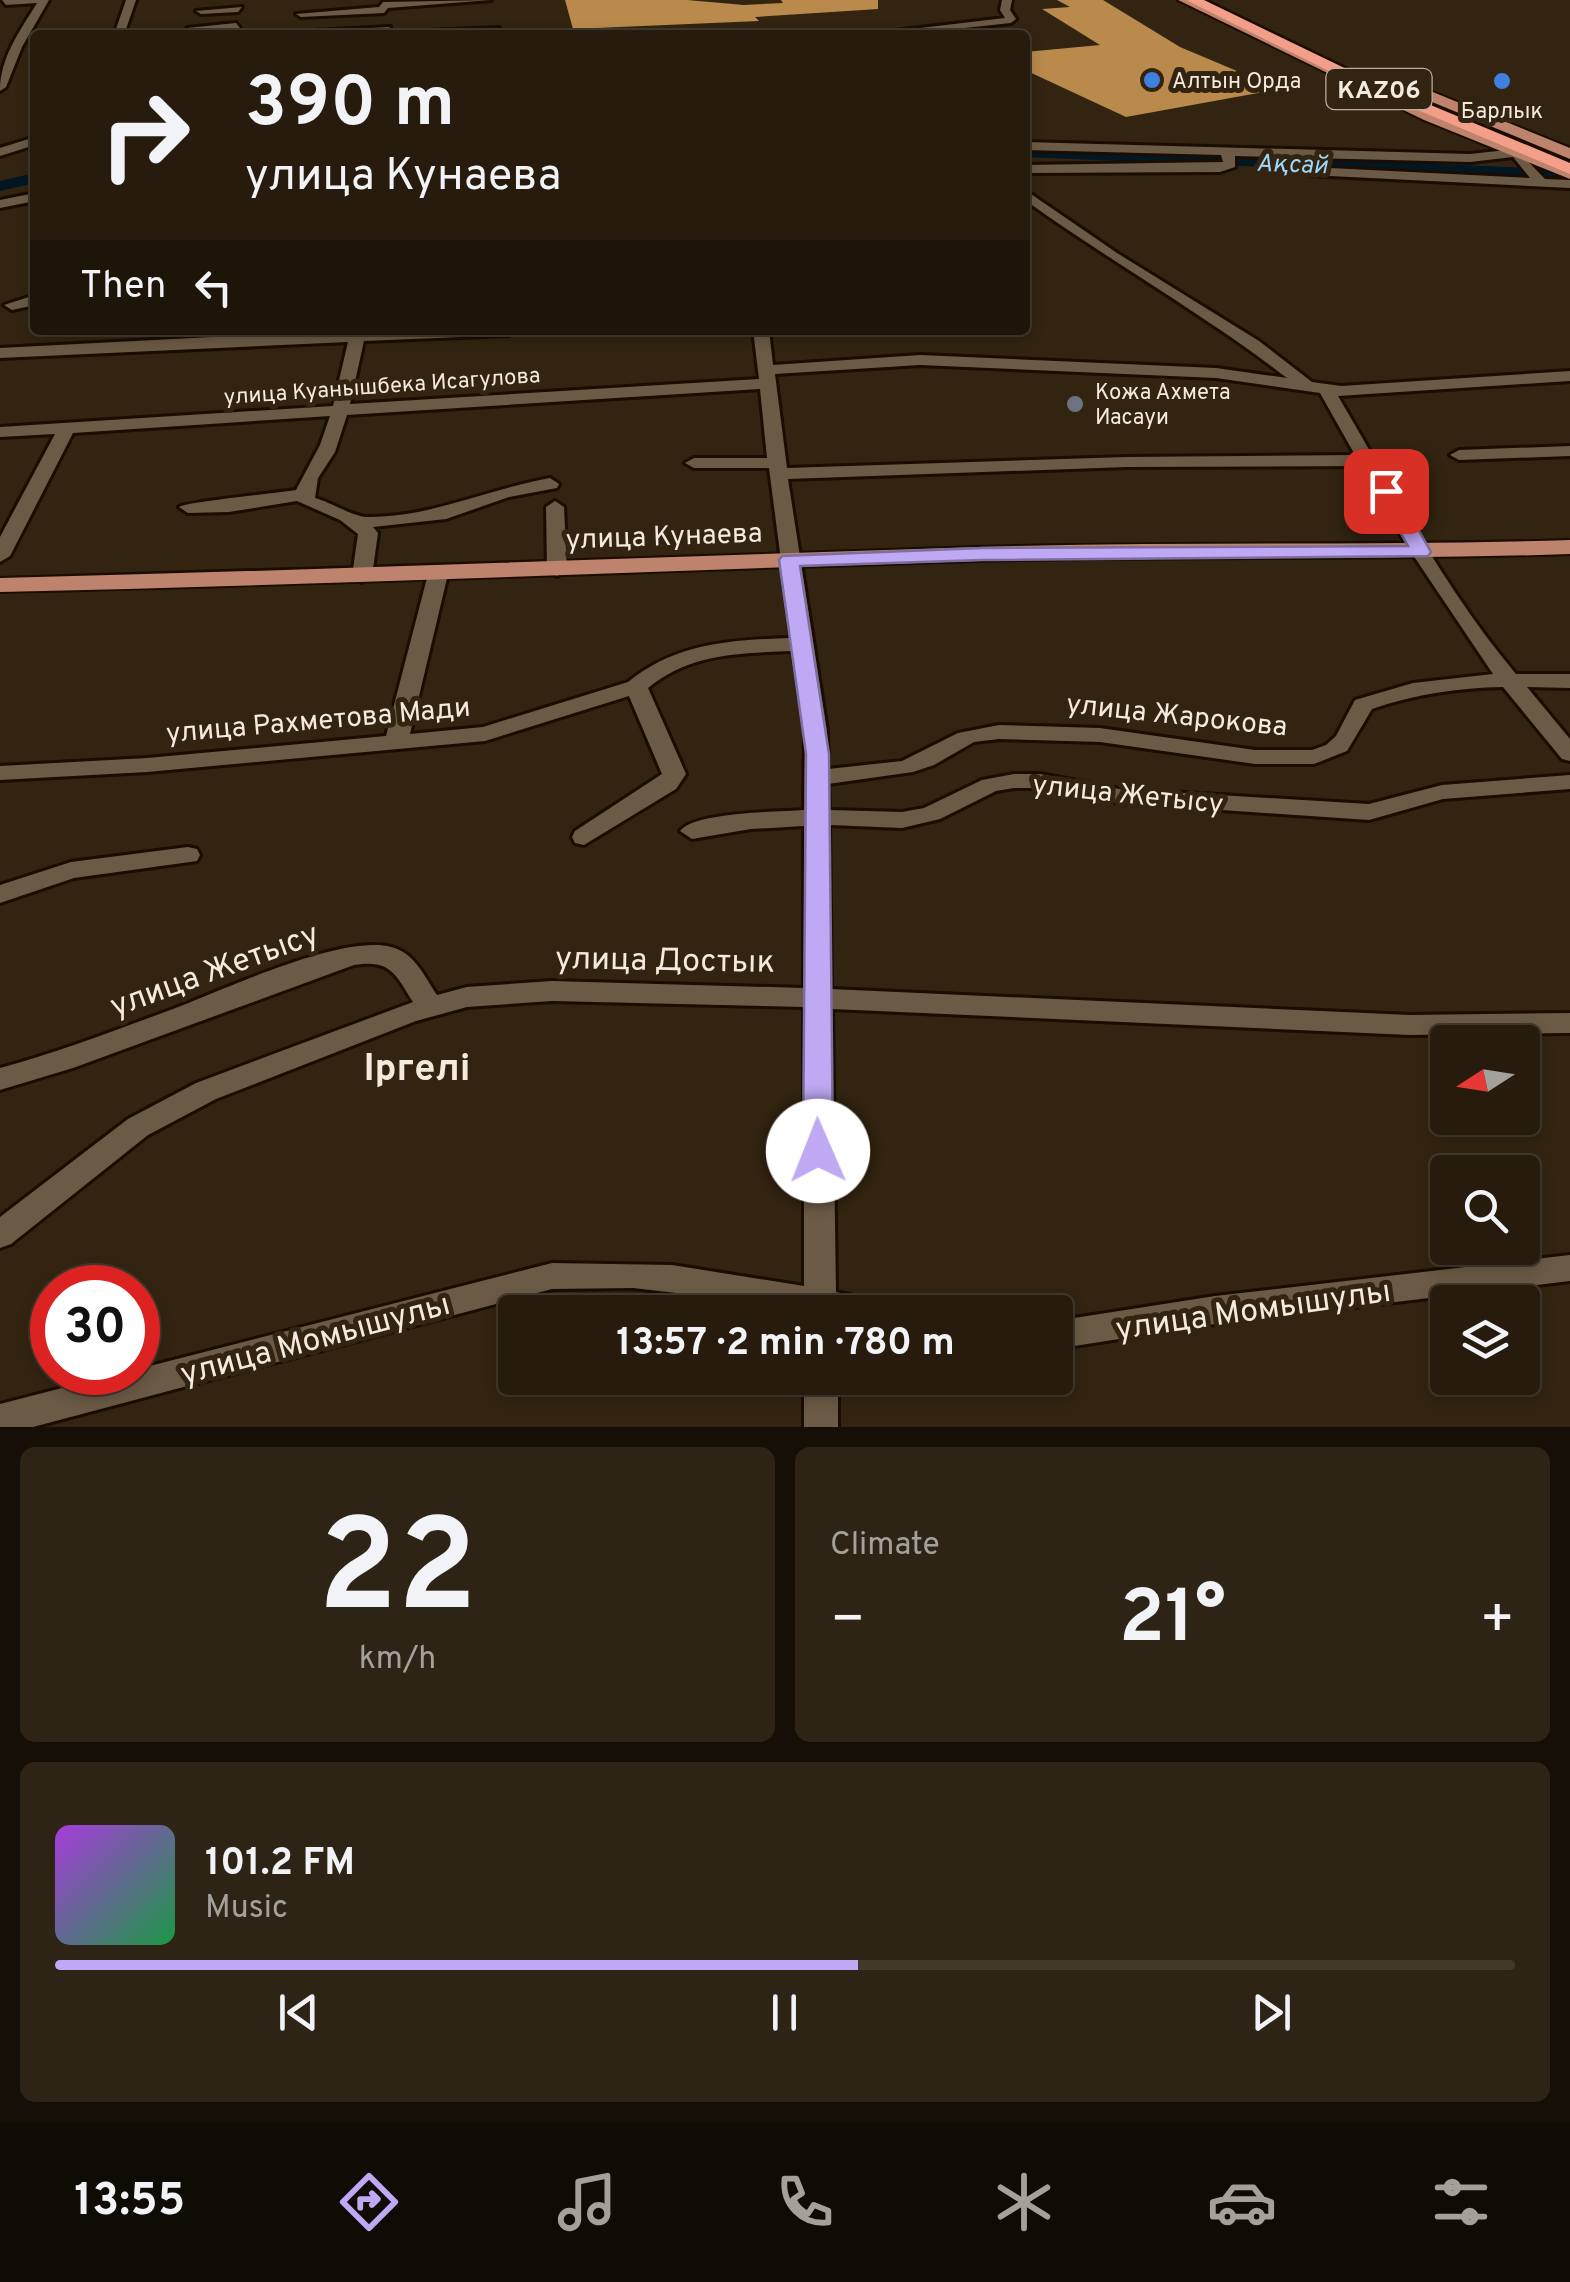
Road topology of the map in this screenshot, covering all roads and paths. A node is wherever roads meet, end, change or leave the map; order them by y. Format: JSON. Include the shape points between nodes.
{"nodes":[{"id":1,"x":42,"y":0,"type":"edge"},
{"id":2,"x":131,"y":0,"type":"edge"},
{"id":3,"x":486,"y":0,"type":"edge"},
{"id":4,"x":1008,"y":0,"type":"edge"},
{"id":5,"x":1184,"y":0,"type":"edge"},
{"id":6,"x":1193,"y":0,"type":"edge"},
{"id":7,"x":1209,"y":0,"type":"edge"},
{"id":8,"x":1219,"y":0,"type":"edge"},
{"id":9,"x":6,"y":2,"type":"edge"},
{"id":10,"x":239,"y":4,"type":"edge"},
{"id":11,"x":383,"y":5,"type":"edge"},
{"id":12,"x":201,"y":11,"type":"dead end"},
{"id":13,"x":301,"y":14,"type":"dead end"},
{"id":14,"x":442,"y":16,"type":"dead end"},
{"id":15,"x":192,"y":28,"type":"dead end"},
{"id":16,"x":121,"y":30,"type":"edge"},
{"id":17,"x":235,"y":30,"type":"edge"},
{"id":18,"x":386,"y":30,"type":"edge"},
{"id":19,"x":445,"y":30,"type":"edge"},
{"id":20,"x":495,"y":30,"type":"edge"},
{"id":21,"x":916,"y":30,"type":"edge"},
{"id":22,"x":7,"y":54,"type":"edge"},
{"id":23,"x":2,"y":81,"type":"edge"},
{"id":24,"x":1570,"y":142,"type":"edge"},
{"id":25,"x":30,"y":143,"type":"edge"},
{"id":26,"x":1548,"y":145,"type":"junction"},
{"id":27,"x":1030,"y":146,"type":"edge"},
{"id":28,"x":0,"y":152,"type":"edge"},
{"id":29,"x":1516,"y":153,"type":"junction"},
{"id":30,"x":1228,"y":157,"type":"junction"},
{"id":31,"x":1570,"y":157,"type":"edge"},
{"id":32,"x":1030,"y":169,"type":"edge"},
{"id":33,"x":1310,"y":171,"type":"dead end"},
{"id":34,"x":1570,"y":171,"type":"edge"},
{"id":35,"x":1540,"y":173,"type":"junction"},
{"id":36,"x":1570,"y":184,"type":"edge"},
{"id":37,"x":30,"y":198,"type":"edge"},
{"id":38,"x":1030,"y":198,"type":"edge"},
{"id":39,"x":0,"y":204,"type":"edge"},
{"id":40,"x":30,"y":301,"type":"edge"},
{"id":41,"x":12,"y":306,"type":"dead end"},
{"id":42,"x":340,"y":335,"type":"edge"},
{"id":43,"x":358,"y":335,"type":"edge"},
{"id":44,"x":762,"y":335,"type":"edge"},
{"id":45,"x":0,"y":354,"type":"edge"},
{"id":46,"x":1570,"y":376,"type":"edge"},
{"id":47,"x":767,"y":377,"type":"junction"},
{"id":48,"x":1317,"y":388,"type":"junction"},
{"id":49,"x":339,"y":410,"type":"junction"},
{"id":50,"x":66,"y":430,"type":"junction"},
{"id":51,"x":0,"y":432,"type":"edge"},
{"id":52,"x":1570,"y":451,"type":"edge"},
{"id":53,"x":1459,"y":454,"type":"dead end"},
{"id":54,"x":1369,"y":460,"type":"junction"},
{"id":55,"x":694,"y":463,"type":"dead end"},
{"id":56,"x":777,"y":468,"type":"junction"},
{"id":57,"x":550,"y":484,"type":"dead end"},
{"id":58,"x":304,"y":494,"type":"junction"},
{"id":59,"x":555,"y":507,"type":"dead end"},
{"id":60,"x":188,"y":508,"type":"dead end"},
{"id":61,"x":360,"y":524,"type":"junction"},
{"id":62,"x":1570,"y":548,"type":"edge"},
{"id":63,"x":1421,"y":552,"type":"junction"},
{"id":64,"x":0,"y":556,"type":"edge"},
{"id":65,"x":789,"y":560,"type":"junction"},
{"id":66,"x":557,"y":570,"type":"junction"},
{"id":67,"x":438,"y":574,"type":"junction"},
{"id":68,"x":362,"y":576,"type":"junction"},
{"id":69,"x":0,"y":584,"type":"edge"},
{"id":70,"x":802,"y":644,"type":"junction"},
{"id":71,"x":1506,"y":680,"type":"junction"},
{"id":72,"x":1570,"y":681,"type":"edge"},
{"id":73,"x":636,"y":687,"type":"junction"},
{"id":74,"x":397,"y":739,"type":"junction"},
{"id":75,"x":1570,"y":754,"type":"edge"},
{"id":76,"x":0,"y":773,"type":"edge"},
{"id":77,"x":818,"y":777,"type":"junction"},
{"id":78,"x":1570,"y":782,"type":"edge"},
{"id":79,"x":818,"y":817,"type":"junction"},
{"id":80,"x":692,"y":831,"type":"dead end"},
{"id":81,"x":584,"y":837,"type":"dead end"},
{"id":82,"x":188,"y":855,"type":"dead end"},
{"id":83,"x":0,"y":894,"type":"edge"},
{"id":84,"x":816,"y":998,"type":"junction"},
{"id":85,"x":430,"y":1007,"type":"junction"},
{"id":86,"x":1570,"y":1024,"type":"edge"},
{"id":87,"x":0,"y":1080,"type":"edge"},
{"id":88,"x":0,"y":1234,"type":"edge"},
{"id":89,"x":1570,"y":1268,"type":"edge"},
{"id":90,"x":758,"y":1295,"type":"edge"},
{"id":91,"x":820,"y":1295,"type":"edge"},
{"id":92,"x":1073,"y":1332,"type":"edge"},
{"id":93,"x":821,"y":1395,"type":"edge"},
{"id":94,"x":0,"y":1420,"type":"edge"},
{"id":95,"x":821,"y":1427,"type":"edge"}],
"edges":[{"from":1,"to":9,"type":"street"},
{"from":1,"to":22,"type":"street"},
{"from":2,"to":16,"type":"street"},
{"from":3,"to":11,"type":"street"},
{"from":3,"to":20,"type":"street"},
{"from":4,"to":21,"type":"street","via":[[1007,21]]},
{"from":5,"to":29,"type":"main road"},
{"from":6,"to":34,"type":"highway","number":"KАZ06"},
{"from":7,"to":31,"type":"highway","number":"KАZ06","via":[[1369,76]]},
{"from":8,"to":26,"type":"main road"},
{"from":10,"to":12,"type":"street"},
{"from":10,"to":17,"type":"street"},
{"from":11,"to":13,"type":"street"},
{"from":11,"to":18,"type":"street"},
{"from":14,"to":19,"type":"street"},
{"from":15,"to":17,"type":"street"},
{"from":22,"to":23,"type":"street"},
{"from":24,"to":26,"type":"main road"},
{"from":25,"to":28,"type":"street"},
{"from":26,"to":31,"type":"main road"},
{"from":27,"to":30,"type":"street"},
{"from":29,"to":30,"type":"street"},
{"from":29,"to":35,"type":"main road"},
{"from":30,"to":32,"type":"street","via":[[1195,170]]},
{"from":33,"to":35,"type":"street"},
{"from":34,"to":35,"type":"main road"},
{"from":35,"to":36,"type":"street"},
{"from":37,"to":39,"type":"street"},
{"from":38,"to":48,"type":"street"},
{"from":40,"to":41,"type":"street"},
{"from":42,"to":45,"type":"street"},
{"from":43,"to":49,"type":"street"},
{"from":44,"to":47,"type":"street"},
{"from":46,"to":48,"type":"street","name":"улица Куанышбека Исагулова","via":[[1362,391]]},
{"from":47,"to":48,"type":"street","name":"улица Куанышбека Исагулова","via":[[920,360],[1216,373]]},
{"from":47,"to":49,"type":"street","name":"улица Куанышбека Исагулова"},
{"from":47,"to":56,"type":"street"},
{"from":48,"to":54,"type":"street"},
{"from":49,"to":50,"type":"street","name":"улица Куанышбека Исагулова"},
{"from":49,"to":58,"type":"street","via":[[328,450]]},
{"from":50,"to":51,"type":"street","name":"улица Куанышбека Исагулова"},
{"from":50,"to":64,"type":"street"},
{"from":52,"to":53,"type":"street"},
{"from":54,"to":56,"type":"street"},
{"from":54,"to":63,"type":"street"},
{"from":55,"to":56,"type":"street"},
{"from":56,"to":65,"type":"street"},
{"from":57,"to":61,"type":"street","via":[[446,514]]},
{"from":58,"to":60,"type":"street"},
{"from":58,"to":61,"type":"street","via":[[306,501]]},
{"from":59,"to":66,"type":"street"},
{"from":61,"to":68,"type":"street","via":[[368,533]]},
{"from":62,"to":63,"type":"main road","name":"улица Кунаева"},
{"from":63,"to":65,"type":"main road","name":"улица Кунаева"},
{"from":63,"to":71,"type":"street"},
{"from":65,"to":66,"type":"main road","name":"улица Кунаева"},
{"from":65,"to":70,"type":"street"},
{"from":66,"to":67,"type":"main road","name":"улица Кунаева"},
{"from":67,"to":68,"type":"main road","name":"улица Кунаева"},
{"from":67,"to":74,"type":"street"},
{"from":68,"to":69,"type":"main road","name":"улица Кунаева"},
{"from":70,"to":73,"type":"street","name":"улица Рахметова Мади","via":[[688,654],[653,669]]},
{"from":70,"to":77,"type":"street"},
{"from":71,"to":72,"type":"street","name":"улица Жарокова"},
{"from":71,"to":75,"type":"street"},
{"from":71,"to":77,"type":"street","name":"улица Жарокова","via":[[1433,685],[1362,705],[1348,736],[1334,750],[1316,754],[1257,757],[1031,730],[962,737],[921,763],[887,771]]},
{"from":73,"to":74,"type":"street","name":"улица Рахметова Мади","via":[[509,728]]},
{"from":73,"to":81,"type":"street","via":[[674,774]]},
{"from":74,"to":76,"type":"street","name":"улица Рахметова Мади"},
{"from":77,"to":79,"type":"street"},
{"from":78,"to":79,"type":"street","name":"улица Жетысу","via":[[1442,792],[1382,810],[1338,812],[1014,782],[902,820]]},
{"from":79,"to":80,"type":"street","name":"улица Жетысу"},
{"from":79,"to":84,"type":"street"},
{"from":82,"to":83,"type":"street","via":[[71,870]]},
{"from":84,"to":85,"type":"street","name":"улица Достык","via":[[536,991],[468,996]]},
{"from":84,"to":86,"type":"street","name":"улица Достык","via":[[1410,1024]]},
{"from":84,"to":91,"type":"street"},
{"from":85,"to":87,"type":"street","name":"улица Жетысу","via":[[396,959],[379,953],[352,957]]},
{"from":85,"to":88,"type":"street","name":"улица Достык","via":[[206,1092],[155,1118]]},
{"from":89,"to":92,"type":"street","name":"улица Момышулы"},
{"from":90,"to":94,"type":"street","name":"улица Момышулы","via":[[662,1275],[552,1276]]},
{"from":93,"to":95,"type":"street"}]}
